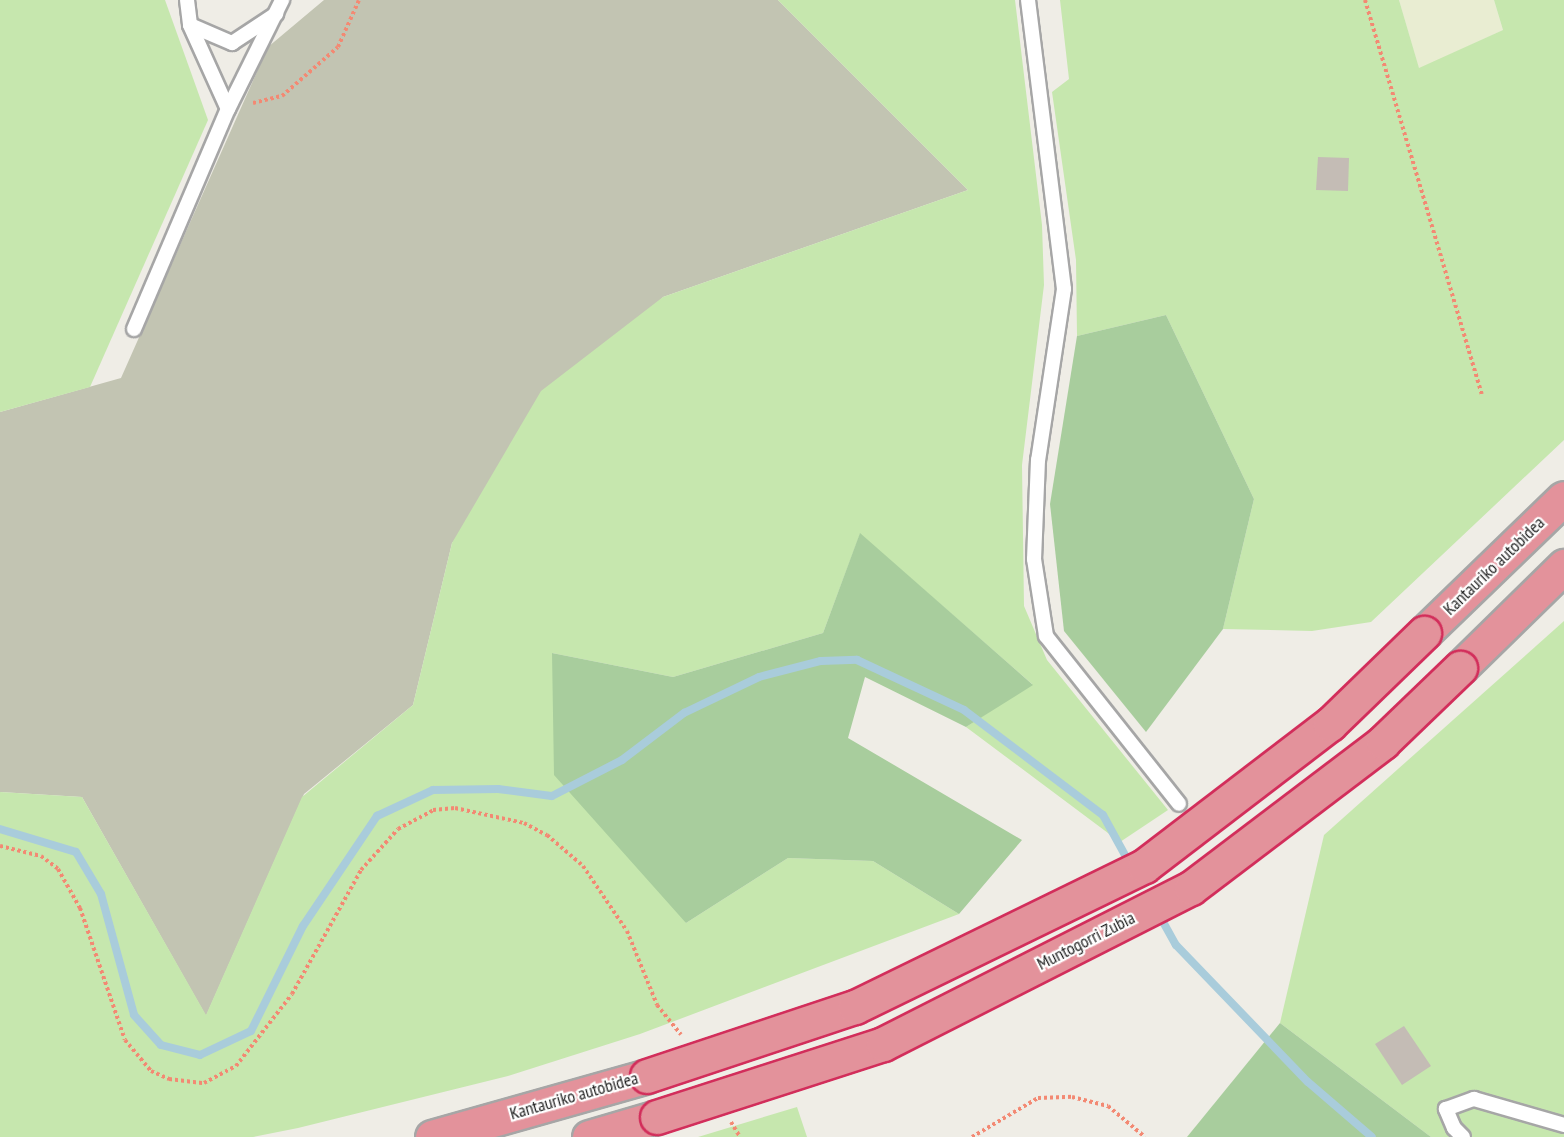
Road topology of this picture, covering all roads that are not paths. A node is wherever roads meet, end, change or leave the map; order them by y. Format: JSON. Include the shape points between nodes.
{"nodes":[{"id":1,"x":187,"y":0,"type":"edge"},
{"id":2,"x":1028,"y":0,"type":"edge"},
{"id":3,"x":280,"y":6,"type":"edge"},
{"id":4,"x":190,"y":25,"type":"junction"},
{"id":5,"x":228,"y":109,"type":"junction"},
{"id":6,"x":134,"y":329,"type":"dead end"},
{"id":7,"x":1564,"y":498,"type":"edge"},
{"id":8,"x":1564,"y":566,"type":"edge"},
{"id":9,"x":1179,"y":804,"type":"dead end"},
{"id":10,"x":1564,"y":1125,"type":"edge"},
{"id":11,"x":432,"y":1137,"type":"edge"},
{"id":12,"x":589,"y":1137,"type":"edge"},
{"id":13,"x":1464,"y":1137,"type":"edge"}],
"edges":[{"from":1,"to":4,"type":"lane"},
{"from":2,"to":9,"type":"lane","via":[[1064,289],[1038,460],[1034,559],[1046,636]]},
{"from":3,"to":4,"type":"lane","via":[[232,43]]},
{"from":3,"to":5,"type":"lane"},
{"from":4,"to":5,"type":"lane"},
{"from":5,"to":6,"type":"lane"},
{"from":7,"to":11,"type":"highway","name":"Kantauriko autobidea","bridge":true,"via":[[1330,724],[1144,866],[855,1007],[647,1076]]},
{"from":8,"to":12,"type":"highway","name":"Muntogorri Zubia","bridge":true,"via":[[1383,742],[1191,888],[883,1044]]},
{"from":10,"to":13,"type":"lane","via":[[1474,1099],[1446,1109],[1454,1128]]}]}
